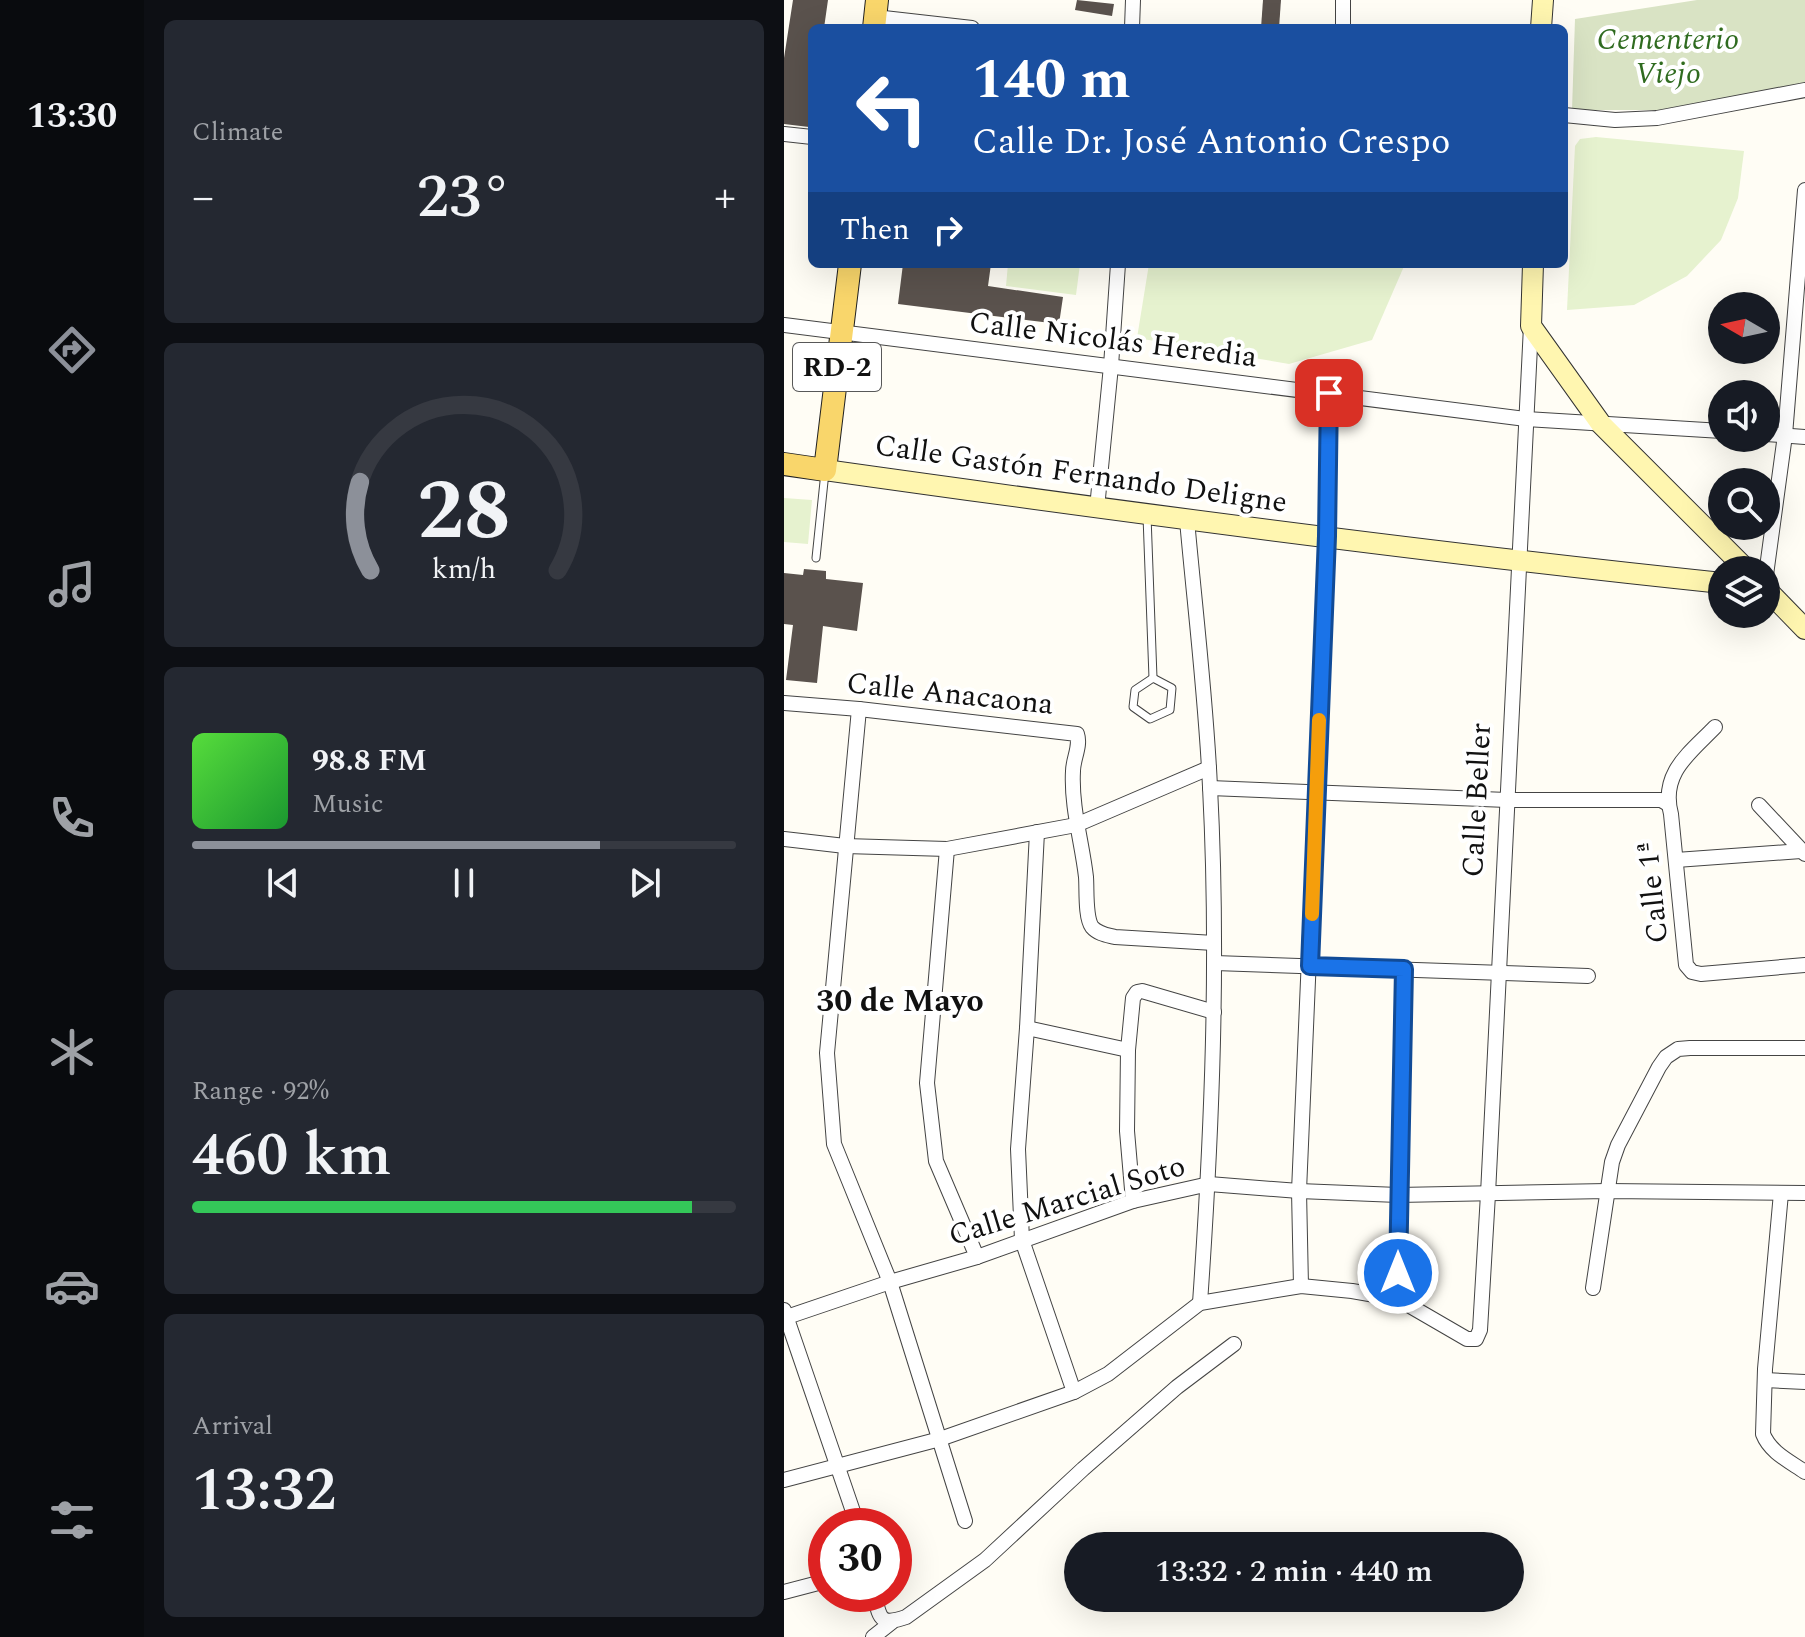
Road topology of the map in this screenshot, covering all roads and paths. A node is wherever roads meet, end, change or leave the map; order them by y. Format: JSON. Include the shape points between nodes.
{"nodes":[{"id":1,"x":1133,"y":0,"type":"edge"},
{"id":2,"x":1343,"y":0,"type":"edge"},
{"id":3,"x":1543,"y":0,"type":"edge"},
{"id":4,"x":875,"y":15,"type":"edge"},
{"id":5,"x":942,"y":24,"type":"edge"},
{"id":6,"x":1132,"y":24,"type":"edge"},
{"id":7,"x":1343,"y":24,"type":"edge"},
{"id":8,"x":1541,"y":24,"type":"edge"},
{"id":9,"x":1805,"y":90,"type":"edge"},
{"id":10,"x":1568,"y":115,"type":"edge"},
{"id":11,"x":784,"y":134,"type":"edge"},
{"id":12,"x":808,"y":137,"type":"edge"},
{"id":13,"x":1805,"y":190,"type":"edge"},
{"id":14,"x":850,"y":268,"type":"edge"},
{"id":15,"x":1118,"y":268,"type":"edge"},
{"id":16,"x":1533,"y":268,"type":"edge"},
{"id":17,"x":784,"y":325,"type":"edge"},
{"id":18,"x":1531,"y":326,"type":"junction"},
{"id":19,"x":842,"y":331,"type":"junction"},
{"id":20,"x":1111,"y":366,"type":"junction"},
{"id":21,"x":1329,"y":393,"type":"junction"},
{"id":22,"x":1526,"y":419,"type":"junction"},
{"id":23,"x":1601,"y":424,"type":"junction"},
{"id":24,"x":1708,"y":430,"type":"edge"},
{"id":25,"x":1780,"y":435,"type":"edge"},
{"id":26,"x":1785,"y":435,"type":"junction"},
{"id":27,"x":1805,"y":437,"type":"edge"},
{"id":28,"x":784,"y":464,"type":"edge"},
{"id":29,"x":825,"y":470,"type":"junction"},
{"id":30,"x":1097,"y":508,"type":"junction"},
{"id":31,"x":1147,"y":515,"type":"junction"},
{"id":32,"x":1187,"y":520,"type":"junction"},
{"id":33,"x":1327,"y":536,"type":"junction"},
{"id":34,"x":1733,"y":556,"type":"edge"},
{"id":35,"x":1769,"y":556,"type":"edge"},
{"id":36,"x":816,"y":558,"type":"dead end"},
{"id":37,"x":1519,"y":562,"type":"junction"},
{"id":38,"x":1708,"y":582,"type":"edge"},
{"id":39,"x":1780,"y":603,"type":"edge"},
{"id":40,"x":1805,"y":629,"type":"edge"},
{"id":41,"x":1153,"y":678,"type":"junction"},
{"id":42,"x":784,"y":703,"type":"edge"},
{"id":43,"x":859,"y":709,"type":"junction"},
{"id":44,"x":1715,"y":727,"type":"dead end"},
{"id":45,"x":1209,"y":768,"type":"junction"},
{"id":46,"x":1210,"y":788,"type":"junction"},
{"id":47,"x":1316,"y":792,"type":"junction"},
{"id":48,"x":1507,"y":800,"type":"junction"},
{"id":49,"x":1668,"y":804,"type":"junction"},
{"id":50,"x":1759,"y":805,"type":"dead end"},
{"id":51,"x":1076,"y":825,"type":"junction"},
{"id":52,"x":1037,"y":832,"type":"junction"},
{"id":53,"x":784,"y":839,"type":"edge"},
{"id":54,"x":845,"y":846,"type":"junction"},
{"id":55,"x":947,"y":849,"type":"junction"},
{"id":56,"x":1803,"y":852,"type":"edge"},
{"id":57,"x":1676,"y":860,"type":"junction"},
{"id":58,"x":1214,"y":943,"type":"junction"},
{"id":59,"x":1215,"y":963,"type":"junction"},
{"id":60,"x":1805,"y":965,"type":"edge"},
{"id":61,"x":1310,"y":966,"type":"junction"},
{"id":62,"x":1404,"y":969,"type":"junction"},
{"id":63,"x":1499,"y":972,"type":"junction"},
{"id":64,"x":1588,"y":976,"type":"dead end"},
{"id":65,"x":1214,"y":1012,"type":"junction"},
{"id":66,"x":1027,"y":1028,"type":"junction"},
{"id":67,"x":1805,"y":1048,"type":"edge"},
{"id":68,"x":1128,"y":1050,"type":"junction"},
{"id":69,"x":1209,"y":1184,"type":"junction"},
{"id":70,"x":1299,"y":1191,"type":"junction"},
{"id":71,"x":1607,"y":1191,"type":"junction"},
{"id":72,"x":1781,"y":1193,"type":"junction"},
{"id":73,"x":1805,"y":1193,"type":"edge"},
{"id":74,"x":1488,"y":1194,"type":"junction"},
{"id":75,"x":1398,"y":1195,"type":"junction"},
{"id":76,"x":1133,"y":1201,"type":"junction"},
{"id":77,"x":1022,"y":1240,"type":"junction"},
{"id":78,"x":977,"y":1257,"type":"junction"},
{"id":79,"x":890,"y":1282,"type":"junction"},
{"id":80,"x":1301,"y":1286,"type":"junction"},
{"id":81,"x":1593,"y":1288,"type":"dead end"},
{"id":82,"x":1398,"y":1299,"type":"junction"},
{"id":83,"x":1200,"y":1303,"type":"junction"},
{"id":84,"x":785,"y":1315,"type":"edge"},
{"id":85,"x":1234,"y":1344,"type":"dead end"},
{"id":86,"x":1765,"y":1380,"type":"junction"},
{"id":87,"x":1805,"y":1382,"type":"edge"},
{"id":88,"x":1074,"y":1392,"type":"junction"},
{"id":89,"x":940,"y":1439,"type":"junction"},
{"id":90,"x":838,"y":1467,"type":"junction"},
{"id":91,"x":1805,"y":1472,"type":"edge"},
{"id":92,"x":784,"y":1480,"type":"edge"},
{"id":93,"x":852,"y":1508,"type":"edge"},
{"id":94,"x":965,"y":1521,"type":"dead end"},
{"id":95,"x":808,"y":1586,"type":"edge"},
{"id":96,"x":784,"y":1592,"type":"edge"},
{"id":97,"x":879,"y":1612,"type":"edge"},
{"id":98,"x":892,"y":1622,"type":"junction"},
{"id":99,"x":873,"y":1637,"type":"edge"}],
"edges":[{"from":1,"to":6,"type":"street"},
{"from":2,"to":7,"type":"street"},
{"from":3,"to":8,"type":"street"},
{"from":4,"to":5,"type":"street"},
{"from":9,"to":10,"type":"street","via":[[1657,118]]},
{"from":11,"to":12,"type":"street"},
{"from":13,"to":26,"type":"street"},
{"from":14,"to":19,"type":"main road","number":"RD-2"},
{"from":15,"to":20,"type":"street"},
{"from":16,"to":18,"type":"street","name":"Calle Beller"},
{"from":17,"to":19,"type":"street","name":"Calle Nicolás Heredia"},
{"from":18,"to":22,"type":"street","name":"Calle Beller"},
{"from":18,"to":23,"type":"street"},
{"from":19,"to":20,"type":"street","name":"Calle Nicolás Heredia"},
{"from":19,"to":29,"type":"main road","number":"RD-2"},
{"from":20,"to":21,"type":"street","name":"Calle Nicolás Heredia"},
{"from":20,"to":30,"type":"street"},
{"from":21,"to":22,"type":"street","name":"Calle Nicolás Heredia"},
{"from":21,"to":33,"type":"street"},
{"from":22,"to":23,"type":"street","name":"Calle Nicolás Heredia"},
{"from":22,"to":37,"type":"street","name":"Calle Beller"},
{"from":23,"to":24,"type":"street","name":"Calle Nicolás Heredia"},
{"from":23,"to":34,"type":"street"},
{"from":25,"to":26,"type":"street"},
{"from":26,"to":27,"type":"street"},
{"from":26,"to":35,"type":"street"},
{"from":28,"to":29,"type":"main road"},
{"from":29,"to":30,"type":"street","name":"Calle Gastón Fernando Deligne"},
{"from":29,"to":36,"type":"lane"},
{"from":30,"to":31,"type":"street","name":"Calle Gastón Fernando Deligne"},
{"from":31,"to":32,"type":"street","name":"Calle Gastón Fernando Deligne"},
{"from":31,"to":41,"type":"lane"},
{"from":32,"to":33,"type":"street","name":"Calle Gastón Fernando Deligne"},
{"from":32,"to":45,"type":"street"},
{"from":33,"to":37,"type":"street","name":"Calle Gastón Fernando Deligne"},
{"from":33,"to":47,"type":"street"},
{"from":37,"to":38,"type":"street","name":"Calle Gastón Fernando Deligne"},
{"from":37,"to":48,"type":"street","name":"Calle Beller"},
{"from":39,"to":40,"type":"street"},
{"from":41,"to":41,"type":"lane","via":[[1135,690],[1133,707],[1150,719],[1170,710],[1172,688]]},
{"from":42,"to":43,"type":"street","name":"Calle Anacaona"},
{"from":43,"to":51,"type":"street","name":"Calle Anacaona","via":[[1077,734]]},
{"from":43,"to":54,"type":"street"},
{"from":44,"to":49,"type":"street","via":[[1676,768]]},
{"from":45,"to":46,"type":"street"},
{"from":45,"to":51,"type":"street"},
{"from":46,"to":47,"type":"street"},
{"from":46,"to":58,"type":"street"},
{"from":47,"to":48,"type":"street"},
{"from":47,"to":61,"type":"street"},
{"from":48,"to":49,"type":"street"},
{"from":48,"to":63,"type":"street","name":"Calle Beller"},
{"from":49,"to":57,"type":"street","name":"Calle 1ª"},
{"from":50,"to":56,"type":"street"},
{"from":51,"to":52,"type":"street"},
{"from":51,"to":58,"type":"street","name":"Calle Anacaona","via":[[1094,929],[1115,937]]},
{"from":52,"to":55,"type":"street"},
{"from":52,"to":66,"type":"street"},
{"from":53,"to":54,"type":"street"},
{"from":54,"to":55,"type":"street"},
{"from":54,"to":79,"type":"street","via":[[827,1053],[834,1144]]},
{"from":55,"to":78,"type":"street","via":[[927,1083],[936,1161]]},
{"from":56,"to":57,"type":"street"},
{"from":57,"to":60,"type":"street","name":"Calle 1ª","via":[[1686,965],[1692,972]]},
{"from":58,"to":59,"type":"street"},
{"from":59,"to":61,"type":"street"},
{"from":59,"to":65,"type":"street"},
{"from":61,"to":62,"type":"street"},
{"from":61,"to":70,"type":"street"},
{"from":62,"to":63,"type":"street"},
{"from":62,"to":75,"type":"street"},
{"from":63,"to":64,"type":"street"},
{"from":63,"to":74,"type":"street","name":"Calle Beller"},
{"from":65,"to":68,"type":"street","via":[[1137,992]]},
{"from":65,"to":69,"type":"street"},
{"from":66,"to":68,"type":"street"},
{"from":66,"to":77,"type":"street","via":[[1018,1149]]},
{"from":67,"to":71,"type":"street","via":[[1690,1048],[1666,1057],[1618,1145]]},
{"from":68,"to":76,"type":"street"},
{"from":69,"to":70,"type":"street","name":"Calle Marcial Soto"},
{"from":69,"to":76,"type":"street","name":"Calle Marcial Soto"},
{"from":69,"to":83,"type":"street"},
{"from":70,"to":75,"type":"street","name":"Calle Marcial Soto"},
{"from":70,"to":80,"type":"street"},
{"from":71,"to":72,"type":"street","name":"Calle Marcial Soto"},
{"from":71,"to":74,"type":"street","name":"Calle Marcial Soto"},
{"from":71,"to":81,"type":"street"},
{"from":72,"to":73,"type":"street","name":"Calle Marcial Soto"},
{"from":72,"to":86,"type":"street"},
{"from":74,"to":75,"type":"street","name":"Calle Marcial Soto"},
{"from":74,"to":82,"type":"street","name":"Calle Beller","via":[[1476,1339],[1467,1339]]},
{"from":75,"to":82,"type":"street"},
{"from":76,"to":77,"type":"street","name":"Calle Marcial Soto"},
{"from":77,"to":78,"type":"street","name":"Calle Marcial Soto"},
{"from":77,"to":88,"type":"street"},
{"from":78,"to":79,"type":"street","name":"Calle Marcial Soto"},
{"from":79,"to":84,"type":"street","name":"Calle Marcial Soto"},
{"from":79,"to":89,"type":"street"},
{"from":80,"to":82,"type":"street"},
{"from":80,"to":83,"type":"street"},
{"from":83,"to":88,"type":"street","via":[[1108,1374]]},
{"from":84,"to":90,"type":"street"},
{"from":85,"to":98,"type":"street","via":[[1165,1397],[985,1560]]},
{"from":86,"to":87,"type":"street"},
{"from":86,"to":91,"type":"street","via":[[1766,1443]]},
{"from":88,"to":89,"type":"street"},
{"from":89,"to":90,"type":"street"},
{"from":89,"to":94,"type":"street"},
{"from":90,"to":92,"type":"street"},
{"from":90,"to":93,"type":"street"},
{"from":95,"to":96,"type":"street"},
{"from":97,"to":98,"type":"street"},
{"from":98,"to":99,"type":"street"}]}
